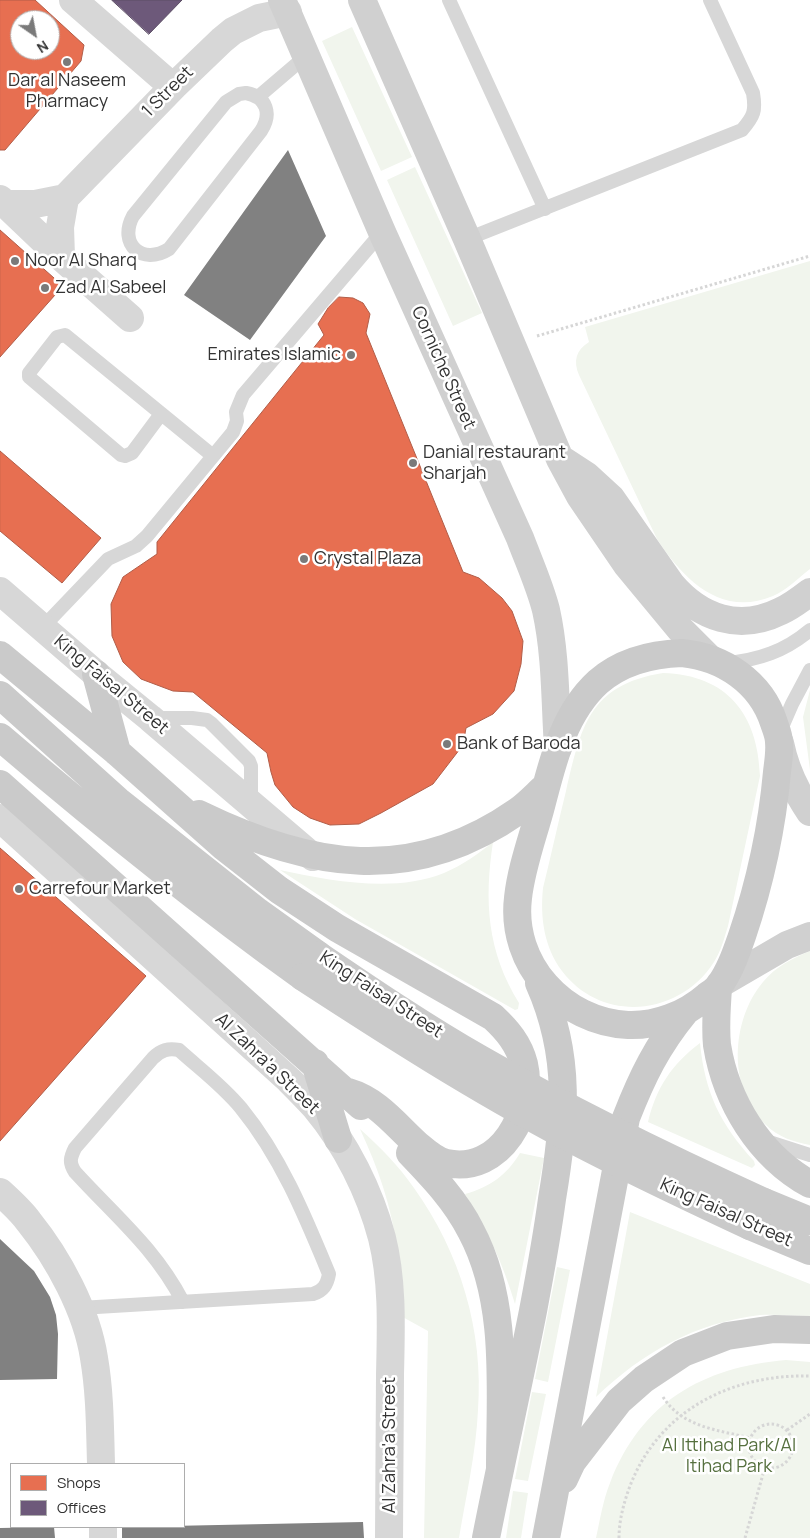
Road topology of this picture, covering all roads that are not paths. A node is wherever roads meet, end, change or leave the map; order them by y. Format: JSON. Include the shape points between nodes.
{"nodes":[{"id":1,"x":73,"y":0,"type":"edge"},
{"id":2,"x":362,"y":0,"type":"edge"},
{"id":3,"x":449,"y":0,"type":"edge"},
{"id":4,"x":710,"y":0,"type":"edge"},
{"id":5,"x":285,"y":6,"type":"edge"},
{"id":6,"x":306,"y":56,"type":"junction"},
{"id":7,"x":173,"y":87,"type":"junction"},
{"id":8,"x":258,"y":97,"type":"junction"},
{"id":9,"x":65,"y":198,"type":"junction"},
{"id":10,"x":2,"y":201,"type":"edge"},
{"id":11,"x":545,"y":209,"type":"junction"},
{"id":12,"x":382,"y":232,"type":"junction"},
{"id":13,"x":467,"y":240,"type":"junction"},
{"id":14,"x":62,"y":257,"type":"junction"},
{"id":15,"x":130,"y":318,"type":"dead end"},
{"id":16,"x":161,"y":414,"type":"junction"},
{"id":17,"x":214,"y":456,"type":"junction"},
{"id":18,"x":560,"y":460,"type":"junction"},
{"id":19,"x":0,"y":591,"type":"edge"},
{"id":20,"x":810,"y":592,"type":"edge"},
{"id":21,"x":42,"y":628,"type":"junction"},
{"id":22,"x":810,"y":630,"type":"edge"},
{"id":23,"x":0,"y":655,"type":"edge"},
{"id":24,"x":715,"y":661,"type":"junction"},
{"id":25,"x":810,"y":670,"type":"edge"},
{"id":26,"x":96,"y":674,"type":"junction"},
{"id":27,"x":0,"y":695,"type":"edge"},
{"id":28,"x":150,"y":718,"type":"junction"},
{"id":29,"x":0,"y":737,"type":"edge"},
{"id":30,"x":779,"y":739,"type":"junction"},
{"id":31,"x":558,"y":748,"type":"junction"},
{"id":32,"x":117,"y":752,"type":"junction"},
{"id":33,"x":0,"y":784,"type":"edge"},
{"id":34,"x":546,"y":786,"type":"junction"},
{"id":35,"x":173,"y":801,"type":"junction"},
{"id":36,"x":251,"y":804,"type":"junction"},
{"id":37,"x":810,"y":812,"type":"edge"},
{"id":38,"x":0,"y":818,"type":"edge"},
{"id":39,"x":313,"y":857,"type":"junction"},
{"id":40,"x":810,"y":936,"type":"edge"},
{"id":41,"x":533,"y":970,"type":"junction"},
{"id":42,"x":719,"y":985,"type":"junction"},
{"id":43,"x":685,"y":1012,"type":"junction"},
{"id":44,"x":315,"y":1063,"type":"junction"},
{"id":45,"x":348,"y":1092,"type":"junction"},
{"id":46,"x":757,"y":1138,"type":"junction"},
{"id":47,"x":338,"y":1139,"type":"junction"},
{"id":48,"x":810,"y":1155,"type":"edge"},
{"id":49,"x":810,"y":1184,"type":"edge"},
{"id":50,"x":0,"y":1192,"type":"edge"},
{"id":51,"x":810,"y":1221,"type":"edge"},
{"id":52,"x":810,"y":1251,"type":"edge"},
{"id":53,"x":183,"y":1302,"type":"junction"},
{"id":54,"x":80,"y":1308,"type":"junction"},
{"id":55,"x":810,"y":1330,"type":"edge"},
{"id":56,"x":101,"y":1463,"type":"edge"},
{"id":57,"x":500,"y":1468,"type":"junction"},
{"id":58,"x":550,"y":1510,"type":"junction"},
{"id":59,"x":389,"y":1538,"type":"edge"},
{"id":60,"x":486,"y":1538,"type":"edge"},
{"id":61,"x":546,"y":1538,"type":"edge"}],
"edges":[{"from":1,"to":7,"type":"street"},
{"from":2,"to":13,"type":"main road"},
{"from":3,"to":11,"type":"lane"},
{"from":4,"to":11,"type":"lane","via":[[753,93],[755,106],[751,119],[742,130]]},
{"from":5,"to":6,"type":"main road","name":"Corniche Street"},
{"from":5,"to":7,"type":"street","name":"1 Street","via":[[233,31]]},
{"from":6,"to":8,"type":"lane"},
{"from":6,"to":12,"type":"main road","name":"Corniche Street"},
{"from":7,"to":9,"type":"street","name":"1 Street"},
{"from":8,"to":8,"type":"lane","via":[[239,94],[226,102],[133,216],[127,236],[139,253],[160,255],[169,249],[261,131],[267,114]]},
{"from":9,"to":10,"type":"street","via":[[35,204]]},
{"from":9,"to":14,"type":"street","via":[[60,227]]},
{"from":10,"to":14,"type":"street"},
{"from":11,"to":13,"type":"lane"},
{"from":12,"to":17,"type":"lane","via":[[243,396],[236,412],[235,426]]},
{"from":12,"to":31,"type":"main road","name":"Corniche Street","via":[[534,574],[546,610],[552,647]]},
{"from":13,"to":18,"type":"main road"},
{"from":14,"to":15,"type":"street"},
{"from":16,"to":16,"type":"lane","via":[[64,335],[57,337],[29,373],[29,377],[121,455],[132,452]]},
{"from":16,"to":17,"type":"lane"},
{"from":17,"to":21,"type":"lane","via":[[142,541],[108,559]]},
{"from":18,"to":20,"type":"main road","via":[[606,492],[681,596],[707,613],[737,621],[768,617]]},
{"from":18,"to":24,"type":"main road","via":[[626,565],[663,610]]},
{"from":19,"to":21,"type":"street","name":"King Faisal Street"},
{"from":21,"to":26,"type":"street","name":"King Faisal Street"},
{"from":22,"to":24,"type":"lane","via":[[771,654],[755,659]]},
{"from":23,"to":32,"type":"main road"},
{"from":24,"to":30,"type":"main road","via":[[742,676],[758,693],[771,714]]},
{"from":24,"to":31,"type":"main road","via":[[696,655],[665,654],[648,656],[616,669],[581,700]]},
{"from":25,"to":30,"type":"lane"},
{"from":26,"to":28,"type":"street","name":"King Faisal Street"},
{"from":26,"to":32,"type":"main road"},
{"from":27,"to":51,"type":"main road","name":"King Faisal Street","bridge":true,"via":[[118,801],[258,912],[424,1025],[535,1089],[648,1148]]},
{"from":28,"to":36,"type":"street","name":"King Faisal Street"},
{"from":28,"to":36,"type":"lane","via":[[197,718],[211,723],[249,760]]},
{"from":29,"to":52,"type":"main road","name":"King Faisal Street","bridge":true,"via":[[241,932],[303,978],[389,1034],[558,1132],[750,1226]]},
{"from":30,"to":37,"type":"main road","via":[[784,763]]},
{"from":30,"to":42,"type":"main road","via":[[776,783],[763,865],[734,958]]},
{"from":31,"to":34,"type":"main road"},
{"from":32,"to":35,"type":"main road"},
{"from":33,"to":44,"type":"main road"},
{"from":34,"to":39,"type":"main road","via":[[489,830],[421,856],[349,862]]},
{"from":34,"to":41,"type":"main road","via":[[518,899],[520,936]]},
{"from":35,"to":39,"type":"main road","via":[[265,842]]},
{"from":35,"to":45,"type":"main road","via":[[251,869],[307,910],[493,1017],[517,1046],[524,1064],[526,1083],[524,1102],[510,1137],[490,1156],[463,1165],[444,1163],[428,1154],[382,1110]]},
{"from":36,"to":39,"type":"street","name":"King Faisal Street"},
{"from":38,"to":47,"type":"street","name":"Al Zahra'a Street","via":[[289,1080],[316,1108]]},
{"from":40,"to":42,"type":"main road","via":[[787,945]]},
{"from":41,"to":43,"type":"main road","via":[[558,999],[591,1018],[629,1025],[649,1024]]},
{"from":41,"to":57,"type":"main road","via":[[554,1024],[560,1054],[564,1112],[538,1286]]},
{"from":42,"to":43,"type":"main road"},
{"from":42,"to":46,"type":"main road","via":[[716,1015],[723,1071],[732,1097]]},
{"from":43,"to":58,"type":"main road","via":[[651,1060],[626,1118]]},
{"from":44,"to":45,"type":"main road"},
{"from":44,"to":47,"type":"main road"},
{"from":45,"to":57,"type":"main road","via":[[453,1200],[472,1231],[486,1264],[495,1299],[499,1335]]},
{"from":46,"to":48,"type":"lane"},
{"from":46,"to":49,"type":"main road","via":[[782,1165]]},
{"from":47,"to":59,"type":"street","name":"Al Zahra'a Street","via":[[369,1198],[382,1239],[390,1282]]},
{"from":50,"to":54,"type":"street","via":[[29,1221],[58,1262]]},
{"from":53,"to":53,"type":"lane","via":[[313,1294],[325,1288],[329,1274],[292,1190],[261,1134],[216,1082],[179,1050],[165,1049],[153,1058],[75,1148],[70,1165],[139,1237]]},
{"from":53,"to":54,"type":"lane"},
{"from":54,"to":56,"type":"street","via":[[94,1356],[100,1406]]},
{"from":55,"to":58,"type":"main road","via":[[774,1329],[727,1336],[683,1353],[644,1379],[619,1401],[572,1462]]},
{"from":57,"to":60,"type":"main road"},
{"from":58,"to":61,"type":"main road"}]}
